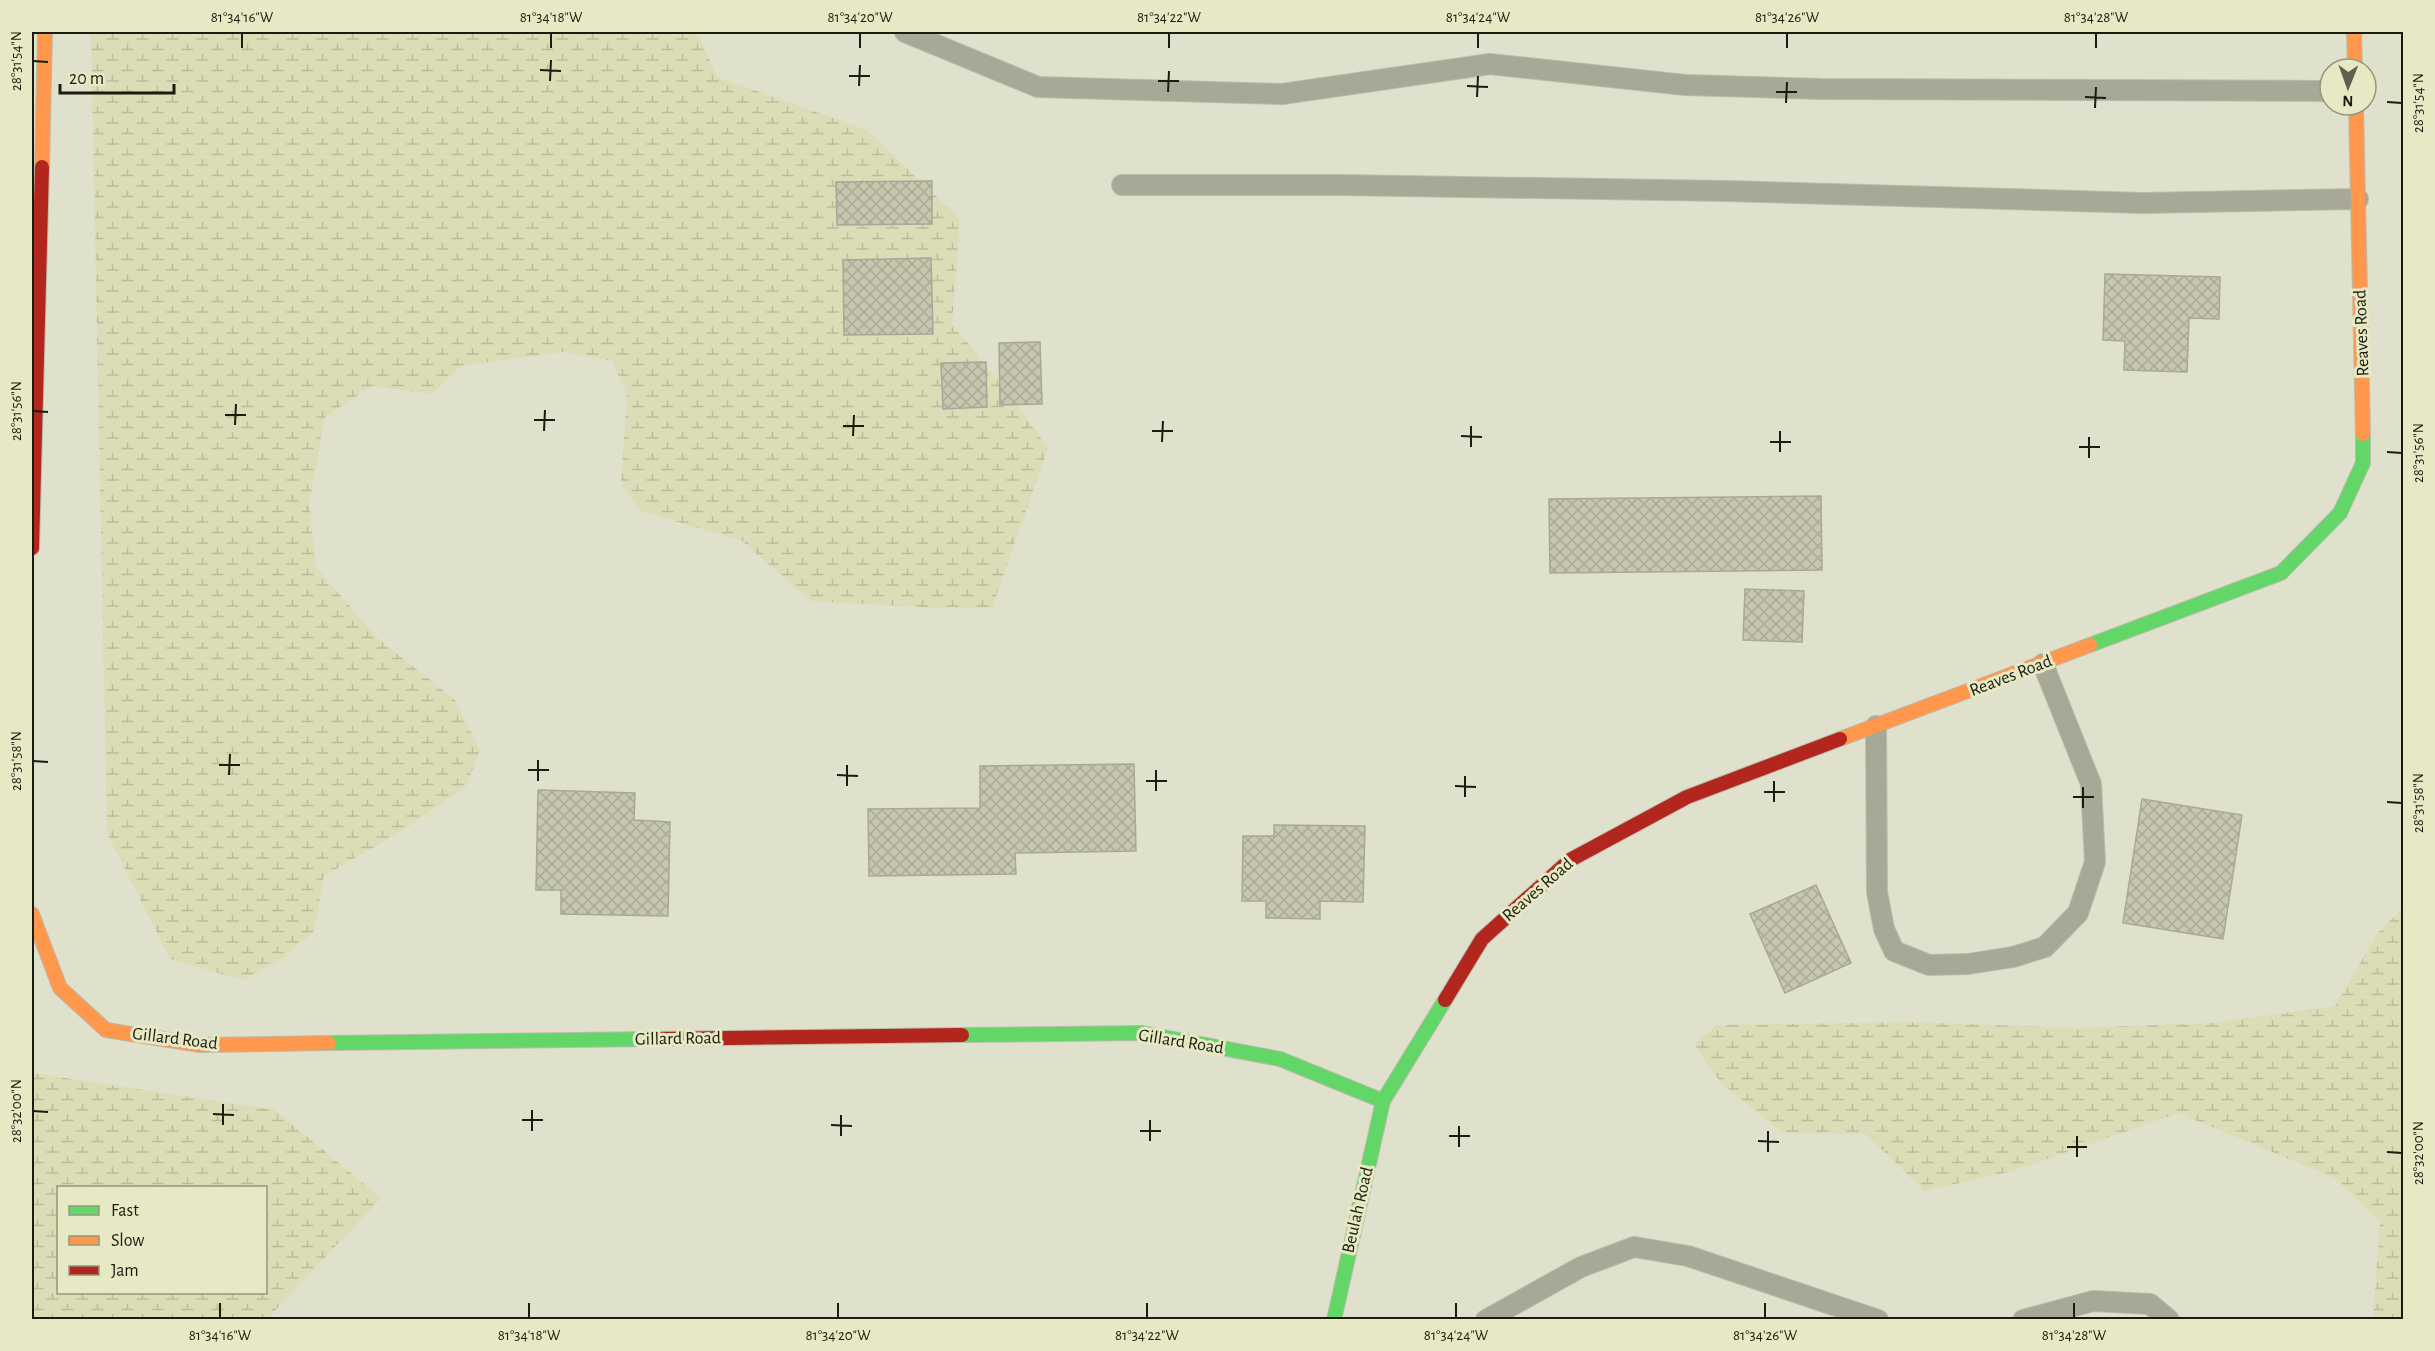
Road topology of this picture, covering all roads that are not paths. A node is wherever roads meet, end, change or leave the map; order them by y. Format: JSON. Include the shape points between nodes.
{"nodes":[{"id":1,"x":45,"y":32,"type":"edge"},
{"id":2,"x":905,"y":32,"type":"edge"},
{"id":3,"x":2354,"y":32,"type":"edge"},
{"id":4,"x":2355,"y":57,"type":"edge"},
{"id":5,"x":2318,"y":91,"type":"edge"},
{"id":6,"x":2356,"y":117,"type":"edge"},
{"id":7,"x":1122,"y":185,"type":"dead end"},
{"id":8,"x":2358,"y":199,"type":"junction"},
{"id":9,"x":33,"y":409,"type":"edge"},
{"id":10,"x":32,"y":548,"type":"edge"},
{"id":11,"x":2043,"y":664,"type":"junction"},
{"id":12,"x":1876,"y":726,"type":"junction"},
{"id":13,"x":32,"y":914,"type":"edge"},
{"id":14,"x":1383,"y":1101,"type":"junction"},
{"id":15,"x":1335,"y":1319,"type":"edge"},
{"id":16,"x":1487,"y":1319,"type":"edge"},
{"id":17,"x":1878,"y":1320,"type":"edge"},
{"id":18,"x":2024,"y":1320,"type":"edge"},
{"id":19,"x":2169,"y":1320,"type":"edge"}],
"edges":[{"from":1,"to":9,"type":"street"},
{"from":2,"to":5,"type":"lane","via":[[1038,87],[1282,94],[1490,64],[1685,85]]},
{"from":3,"to":4,"type":"street"},
{"from":6,"to":8,"type":"street","name":"Reaves Road"},
{"from":7,"to":8,"type":"lane","via":[[1433,186],[2143,203]]},
{"from":8,"to":11,"type":"street","name":"Reaves Road","via":[[2363,463],[2340,513],[2282,573]]},
{"from":9,"to":10,"type":"street"},
{"from":11,"to":12,"type":"street","name":"Reaves Road"},
{"from":11,"to":12,"type":"lane","via":[[2091,784],[2095,862],[2078,913],[2045,946],[2013,957],[1968,964],[1929,965],[1894,951],[1884,929],[1877,892]]},
{"from":12,"to":14,"type":"street","name":"Reaves Road","via":[[1687,797],[1570,860],[1482,939]]},
{"from":13,"to":14,"type":"street","name":"Gillard Road","via":[[60,988],[106,1030],[200,1045],[1142,1034],[1280,1059]]},
{"from":14,"to":15,"type":"street","name":"Beulah Road"},
{"from":16,"to":17,"type":"lane","via":[[1581,1267],[1634,1247],[1688,1256]]},
{"from":18,"to":19,"type":"lane","via":[[2093,1301],[2150,1304]]}]}
